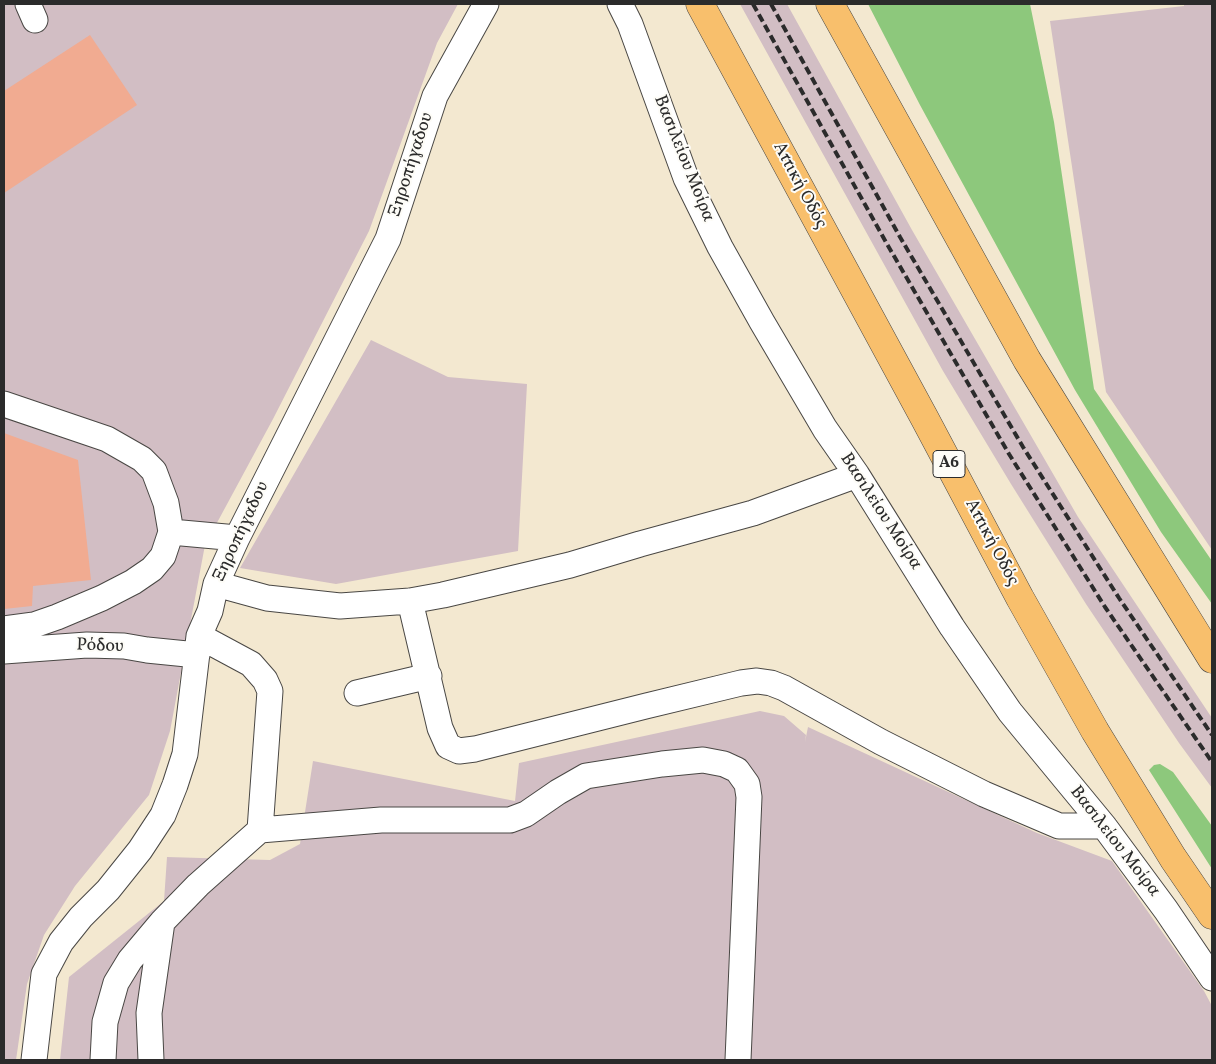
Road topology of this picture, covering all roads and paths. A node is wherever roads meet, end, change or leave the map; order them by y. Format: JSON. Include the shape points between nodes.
{"nodes":[{"id":1,"x":486,"y":4,"type":"edge"},
{"id":2,"x":620,"y":4,"type":"edge"},
{"id":3,"x":700,"y":4,"type":"edge"},
{"id":4,"x":830,"y":4,"type":"edge"},
{"id":5,"x":4,"y":404,"type":"edge"},
{"id":6,"x":857,"y":475,"type":"junction"},
{"id":7,"x":171,"y":532,"type":"junction"},
{"id":8,"x":237,"y":538,"type":"junction"},
{"id":9,"x":216,"y":584,"type":"junction"},
{"id":10,"x":410,"y":600,"type":"junction"},
{"id":11,"x":4,"y":629,"type":"edge"},
{"id":12,"x":198,"y":645,"type":"junction"},
{"id":13,"x":4,"y":651,"type":"edge"},
{"id":14,"x":1212,"y":658,"type":"edge"},
{"id":15,"x":429,"y":676,"type":"junction"},
{"id":16,"x":357,"y":692,"type":"dead end"},
{"id":17,"x":1104,"y":826,"type":"junction"},
{"id":18,"x":260,"y":830,"type":"junction"},
{"id":19,"x":1212,"y":914,"type":"edge"},
{"id":20,"x":162,"y":922,"type":"junction"},
{"id":21,"x":1212,"y":978,"type":"edge"},
{"id":22,"x":34,"y":1060,"type":"edge"},
{"id":23,"x":103,"y":1060,"type":"edge"},
{"id":24,"x":151,"y":1060,"type":"edge"},
{"id":25,"x":738,"y":1060,"type":"edge"}],
"edges":[{"from":1,"to":8,"type":"street","name":"Ξηροπήγαδου","via":[[435,96],[388,239]]},
{"from":2,"to":6,"type":"street","name":"Βασιλείου Μοίρα","via":[[686,178],[720,247],[825,429]]},
{"from":3,"to":19,"type":"highway","name":"Αττική Οδός","number":"Α6","via":[[1024,606],[1100,739],[1173,858]]},
{"from":4,"to":14,"type":"highway","via":[[1027,360]]},
{"from":5,"to":7,"type":"street","via":[[107,440],[142,459],[154,471],[166,503]]},
{"from":6,"to":10,"type":"street","via":[[753,513],[570,565]]},
{"from":6,"to":17,"type":"street","name":"Βασιλείου Μοίρα","via":[[1010,712]]},
{"from":7,"to":8,"type":"street"},
{"from":7,"to":11,"type":"street","via":[[163,556],[152,569],[133,582],[58,618]]},
{"from":8,"to":9,"type":"street","name":"Ξηροπήγαδου"},
{"from":9,"to":10,"type":"street","via":[[267,598],[340,606]]},
{"from":9,"to":12,"type":"street","name":"Ξηροπήγαδου"},
{"from":10,"to":15,"type":"street"},
{"from":12,"to":13,"type":"street","name":"Ρόδου","via":[[147,650],[87,645]]},
{"from":12,"to":18,"type":"street","via":[[250,664],[266,680],[270,691]]},
{"from":12,"to":22,"type":"street","name":"Ξηροπήγαδου","via":[[185,754],[176,785],[163,815],[140,850],[61,942],[44,974]]},
{"from":15,"to":16,"type":"street"},
{"from":15,"to":17,"type":"street","via":[[440,728],[448,746],[458,751],[741,683],[771,682],[975,790],[1059,826]]},
{"from":17,"to":21,"type":"street","name":"Βασιλείου Μοίρα"},
{"from":18,"to":20,"type":"street"},
{"from":18,"to":25,"type":"street","via":[[381,820],[510,820],[526,814],[586,776],[703,760],[737,770],[747,784],[749,798]]},
{"from":20,"to":23,"type":"street","via":[[130,960],[116,983],[105,1022]]},
{"from":20,"to":24,"type":"street","via":[[149,1013]]}]}
